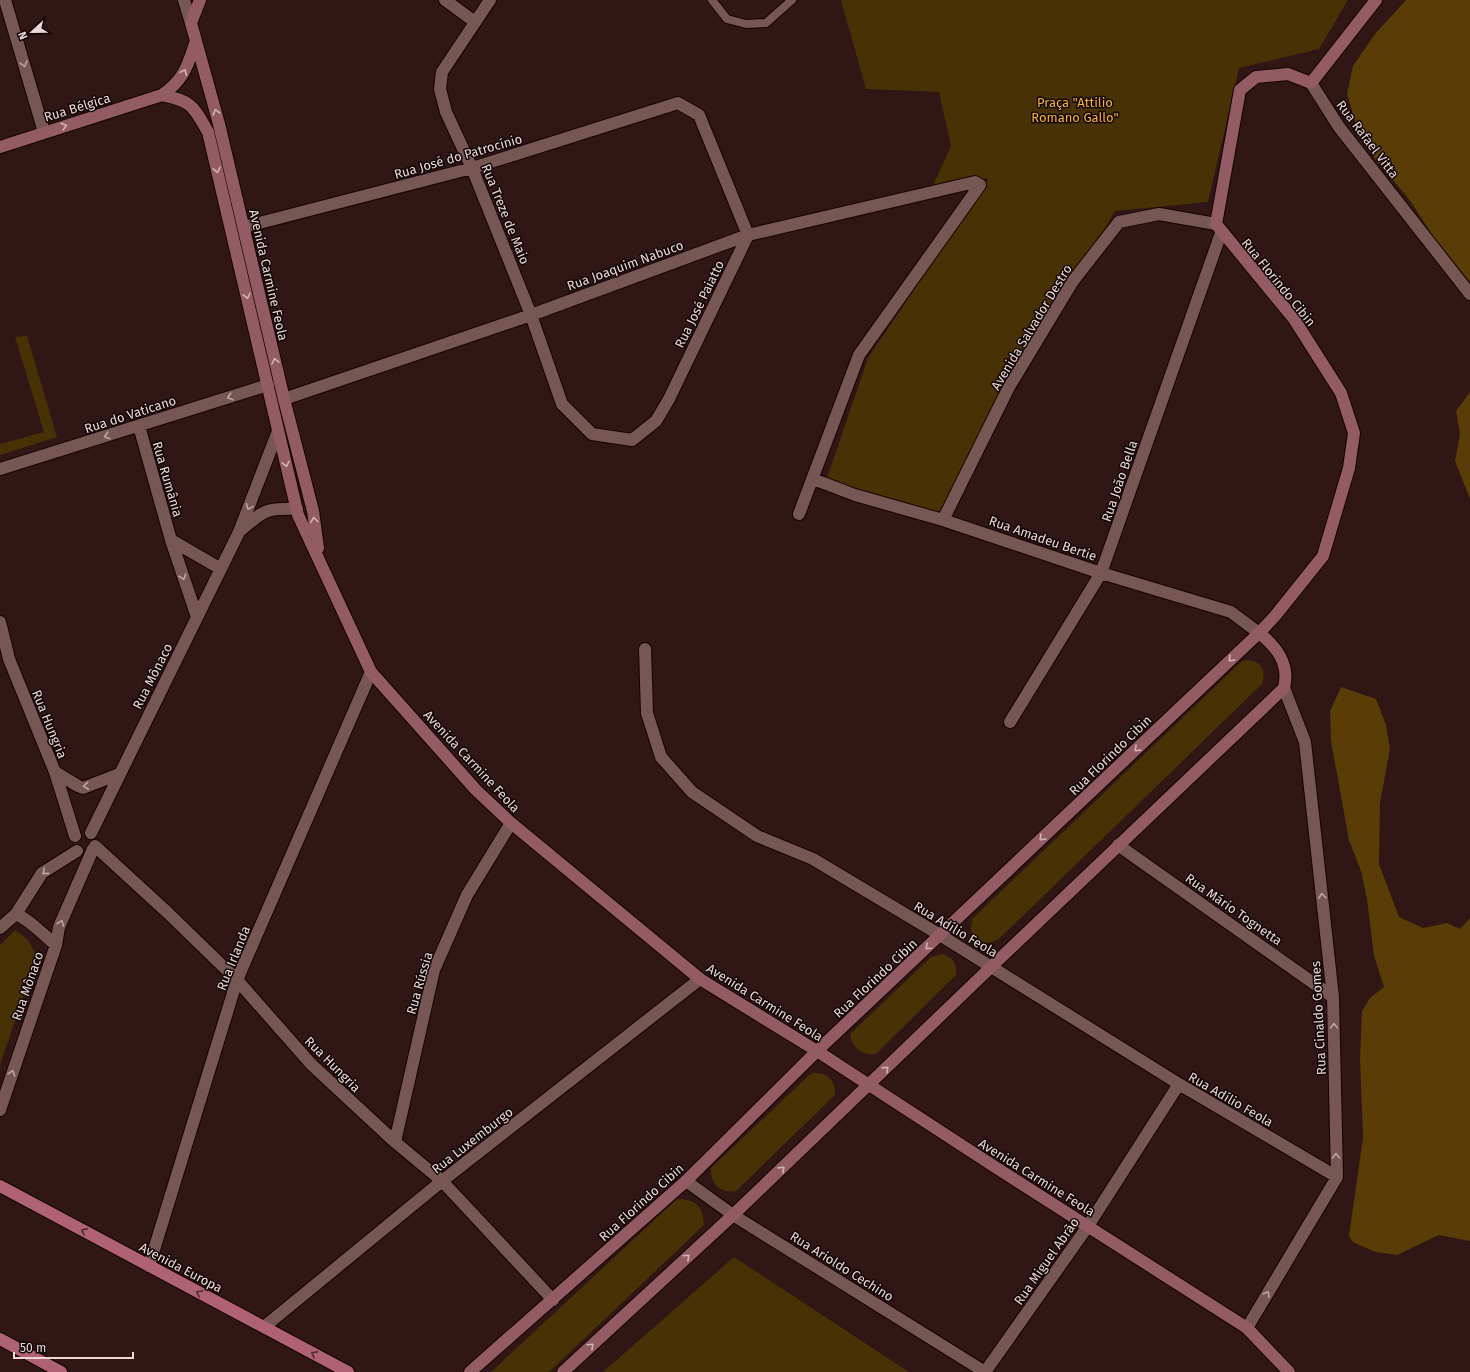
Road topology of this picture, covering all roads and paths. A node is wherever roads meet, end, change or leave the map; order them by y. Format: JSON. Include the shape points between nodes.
{"nodes":[{"id":1,"x":5,"y":0,"type":"edge"},
{"id":2,"x":184,"y":0,"type":"edge"},
{"id":3,"x":200,"y":0,"type":"edge"},
{"id":4,"x":445,"y":0,"type":"edge"},
{"id":5,"x":490,"y":0,"type":"edge"},
{"id":6,"x":712,"y":0,"type":"edge"},
{"id":7,"x":792,"y":0,"type":"edge"},
{"id":8,"x":1376,"y":0,"type":"edge"},
{"id":9,"x":475,"y":22,"type":"junction"},
{"id":10,"x":191,"y":23,"type":"junction"},
{"id":11,"x":196,"y":41,"type":"junction"},
{"id":12,"x":1311,"y":83,"type":"junction"},
{"id":13,"x":162,"y":95,"type":"junction"},
{"id":14,"x":44,"y":132,"type":"junction"},
{"id":15,"x":208,"y":132,"type":"joint"},
{"id":16,"x":0,"y":147,"type":"edge"},
{"id":17,"x":472,"y":168,"type":"junction"},
{"id":18,"x":244,"y":227,"type":"junction"},
{"id":19,"x":1218,"y":228,"type":"junction"},
{"id":20,"x":748,"y":234,"type":"junction"},
{"id":21,"x":1470,"y":294,"type":"edge"},
{"id":22,"x":531,"y":315,"type":"junction"},
{"id":23,"x":268,"y":385,"type":"junction"},
{"id":24,"x":284,"y":399,"type":"junction"},
{"id":25,"x":562,"y":404,"type":"joint"},
{"id":26,"x":139,"y":426,"type":"junction"},
{"id":27,"x":278,"y":431,"type":"junction"},
{"id":28,"x":0,"y":470,"type":"edge"},
{"id":29,"x":813,"y":480,"type":"junction"},
{"id":30,"x":297,"y":509,"type":"junction"},
{"id":31,"x":799,"y":514,"type":"dead end"},
{"id":32,"x":943,"y":520,"type":"junction"},
{"id":33,"x":239,"y":532,"type":"junction"},
{"id":34,"x":171,"y":540,"type":"junction"},
{"id":35,"x":319,"y":559,"type":"junction"},
{"id":36,"x":221,"y":569,"type":"junction"},
{"id":37,"x":1101,"y":573,"type":"junction"},
{"id":38,"x":197,"y":617,"type":"junction"},
{"id":39,"x":0,"y":622,"type":"edge"},
{"id":40,"x":1259,"y":633,"type":"junction"},
{"id":41,"x":645,"y":649,"type":"dead end"},
{"id":42,"x":4,"y":663,"type":"edge"},
{"id":43,"x":371,"y":672,"type":"junction"},
{"id":44,"x":1284,"y":688,"type":"junction"},
{"id":45,"x":1010,"y":722,"type":"dead end"},
{"id":46,"x":55,"y":772,"type":"junction"},
{"id":47,"x":118,"y":774,"type":"junction"},
{"id":48,"x":511,"y":823,"type":"junction"},
{"id":49,"x":91,"y":833,"type":"junction"},
{"id":50,"x":75,"y":836,"type":"junction"},
{"id":51,"x":1118,"y":845,"type":"junction"},
{"id":52,"x":94,"y":848,"type":"junction"},
{"id":53,"x":77,"y":850,"type":"junction"},
{"id":54,"x":16,"y":914,"type":"junction"},
{"id":55,"x":0,"y":928,"type":"edge"},
{"id":56,"x":940,"y":935,"type":"junction"},
{"id":57,"x":56,"y":945,"type":"junction"},
{"id":58,"x":991,"y":966,"type":"junction"},
{"id":59,"x":700,"y":979,"type":"junction"},
{"id":60,"x":237,"y":980,"type":"junction"},
{"id":61,"x":1333,"y":997,"type":"junction"},
{"id":62,"x":817,"y":1051,"type":"junction"},
{"id":63,"x":1179,"y":1084,"type":"junction"},
{"id":64,"x":869,"y":1085,"type":"junction"},
{"id":65,"x":0,"y":1110,"type":"edge"},
{"id":66,"x":395,"y":1142,"type":"junction"},
{"id":67,"x":1337,"y":1177,"type":"junction"},
{"id":68,"x":686,"y":1181,"type":"junction"},
{"id":69,"x":442,"y":1182,"type":"junction"},
{"id":70,"x":0,"y":1186,"type":"edge"},
{"id":71,"x":733,"y":1215,"type":"junction"},
{"id":72,"x":1088,"y":1226,"type":"junction"},
{"id":73,"x":149,"y":1266,"type":"junction"},
{"id":74,"x":553,"y":1300,"type":"junction"},
{"id":75,"x":264,"y":1327,"type":"junction"},
{"id":76,"x":1247,"y":1328,"type":"junction"},
{"id":77,"x":0,"y":1339,"type":"edge"},
{"id":78,"x":61,"y":1372,"type":"edge"},
{"id":79,"x":348,"y":1372,"type":"edge"},
{"id":80,"x":470,"y":1372,"type":"edge"},
{"id":81,"x":562,"y":1372,"type":"edge"},
{"id":82,"x":985,"y":1372,"type":"edge"},
{"id":83,"x":1289,"y":1372,"type":"edge"}],
"edges":[{"from":1,"to":14,"type":"street","one_way":true},
{"from":2,"to":10,"type":"street"},
{"from":3,"to":10,"type":"main road"},
{"from":4,"to":9,"type":"street"},
{"from":5,"to":9,"type":"street","name":"Rua Treze de Maio"},
{"from":6,"to":7,"type":"lane","via":[[727,20],[746,24],[766,23]]},
{"from":8,"to":12,"type":"main road"},
{"from":9,"to":17,"type":"street","name":"Rua Treze de Maio","via":[[442,72],[440,89],[446,112]]},
{"from":10,"to":11,"type":"main road","name":"Avenida Carmine Feola"},
{"from":13,"to":11,"type":"main road","name":"Rua Bélgica","one_way":true,"via":[[182,76]]},
{"from":18,"to":11,"type":"main road","name":"Avenida Carmine Feola","one_way":true},
{"from":12,"to":19,"type":"main road","via":[[1288,74],[1256,77],[1240,90]]},
{"from":12,"to":21,"type":"street","name":"Rua Rafael Vitta","via":[[1339,127]]},
{"from":14,"to":13,"type":"main road","name":"Rua Bélgica","one_way":true},
{"from":13,"to":15,"type":"main road","name":"Rua Bélgica","via":[[182,99],[195,110]]},
{"from":14,"to":16,"type":"main road","name":"Rua Bélgica"},
{"from":15,"to":23,"type":"main road","name":"Avenida Carmine Feola","one_way":true},
{"from":17,"to":18,"type":"street","name":"Rua José do Patrocínio"},
{"from":17,"to":20,"type":"street","name":"Rua José do Patrocínio","via":[[678,103],[699,115]]},
{"from":17,"to":22,"type":"street","name":"Rua Treze de Maio"},
{"from":24,"to":18,"type":"main road","name":"Avenida Carmine Feola","one_way":true},
{"from":19,"to":32,"type":"street","name":"Avenida Salvador Destro","via":[[1159,214],[1119,222],[1073,281],[1009,387]]},
{"from":19,"to":37,"type":"street","name":"Rua João Bella"},
{"from":19,"to":40,"type":"main road","name":"Rua Florindo Cibin","via":[[1294,319],[1341,393],[1354,433],[1349,468],[1323,556]]},
{"from":20,"to":22,"type":"street","name":"Rua Joaquim Nabuco"},
{"from":20,"to":25,"type":"street","name":"Rua José Paiatto","via":[[656,422],[632,440],[592,434]]},
{"from":20,"to":29,"type":"street","name":"Rua Joaquim Nabuco","via":[[975,182],[980,185],[859,355]]},
{"from":22,"to":24,"type":"street","name":"Rua Joaquim Nabuco"},
{"from":22,"to":25,"type":"street","name":"Rua Treze de Maio"},
{"from":23,"to":26,"type":"street","name":"Rua do Vaticano","one_way":true},
{"from":23,"to":27,"type":"main road","name":"Avenida Carmine Feola"},
{"from":35,"to":24,"type":"main road","name":"Avenida Carmine Feola","one_way":true,"via":[[313,511]]},
{"from":26,"to":28,"type":"street","name":"Rua do Vaticano","one_way":true},
{"from":26,"to":34,"type":"street","name":"Rua Rumânia"},
{"from":27,"to":30,"type":"main road","name":"Avenida Carmine Feola","one_way":true},
{"from":27,"to":33,"type":"street","name":"Rua Mônaco","one_way":true},
{"from":29,"to":31,"type":"street"},
{"from":29,"to":32,"type":"street","name":"Rua Amadeu Bertie"},
{"from":30,"to":33,"type":"street","name":"Rua Mônaco","via":[[268,510],[260,513]]},
{"from":30,"to":35,"type":"main road","name":"Avenida Carmine Feola"},
{"from":32,"to":37,"type":"street","name":"Rua Amadeu Bertie"},
{"from":33,"to":36,"type":"street","name":"Rua Mônaco"},
{"from":34,"to":36,"type":"street"},
{"from":34,"to":38,"type":"street","name":"Rua Rumânia","one_way":true},
{"from":35,"to":43,"type":"main road","name":"Avenida Carmine Feola"},
{"from":36,"to":38,"type":"street","name":"Rua Mônaco"},
{"from":37,"to":40,"type":"street","name":"Rua Amadeu Bertie","via":[[1231,612]]},
{"from":37,"to":45,"type":"street","name":"Rua João Bella"},
{"from":38,"to":47,"type":"street","name":"Rua Mônaco"},
{"from":39,"to":42,"type":"street","name":"Rua Hungria"},
{"from":40,"to":44,"type":"main road","via":[[1273,643],[1284,664],[1287,676]]},
{"from":40,"to":56,"type":"main road","name":"Rua Florindo Cibin","one_way":true},
{"from":41,"to":56,"type":"street","name":"Rua Adílio Feola","via":[[646,713],[660,756],[692,792],[757,836],[813,859]]},
{"from":42,"to":46,"type":"street","name":"Rua Hungria"},
{"from":43,"to":48,"type":"main road","name":"Avenida Carmine Feola","via":[[476,790]]},
{"from":43,"to":60,"type":"street","name":"Rua Irlanda"},
{"from":44,"to":51,"type":"main road"},
{"from":61,"to":44,"type":"street","name":"Rua Cinaldo Gomes","one_way":true,"via":[[1306,742]]},
{"from":47,"to":46,"type":"street","one_way":true,"via":[[83,788]]},
{"from":46,"to":50,"type":"street","name":"Rua Hungria"},
{"from":47,"to":49,"type":"street","name":"Rua Mônaco"},
{"from":48,"to":59,"type":"main road","name":"Avenida Carmine Feola"},
{"from":48,"to":66,"type":"street","name":"Rua Rússia","via":[[466,895],[434,970]]},
{"from":49,"to":50,"type":"street","via":[[84,831]]},
{"from":49,"to":52,"type":"street","via":[[95,839]]},
{"from":50,"to":53,"type":"street","via":[[73,844]]},
{"from":51,"to":58,"type":"main road"},
{"from":51,"to":61,"type":"street","name":"Rua Mário Tognetta"},
{"from":52,"to":53,"type":"street","via":[[87,853]]},
{"from":57,"to":52,"type":"street","name":"Rua Mônaco","one_way":true,"via":[[59,927]]},
{"from":52,"to":60,"type":"street","name":"Rua Hungria","via":[[168,913]]},
{"from":53,"to":54,"type":"street","one_way":true,"via":[[42,873]]},
{"from":54,"to":55,"type":"street"},
{"from":54,"to":57,"type":"street","via":[[31,921]]},
{"from":56,"to":58,"type":"street","name":"Rua Adílio Feola"},
{"from":56,"to":62,"type":"main road","name":"Rua Florindo Cibin","one_way":true},
{"from":65,"to":57,"type":"street","name":"Rua Mônaco","one_way":true},
{"from":58,"to":63,"type":"street","name":"Rua Adílio Feola"},
{"from":64,"to":58,"type":"main road","one_way":true},
{"from":59,"to":62,"type":"main road","name":"Avenida Carmine Feola"},
{"from":59,"to":69,"type":"street","name":"Rua Luxemburgo"},
{"from":60,"to":66,"type":"street","name":"Rua Hungria","via":[[311,1064]]},
{"from":60,"to":73,"type":"street","name":"Rua Irlanda"},
{"from":67,"to":61,"type":"street","name":"Rua Cinaldo Gomes","one_way":true},
{"from":62,"to":64,"type":"main road","name":"Avenida Carmine Feola"},
{"from":62,"to":68,"type":"main road","name":"Rua Florindo Cibin"},
{"from":63,"to":67,"type":"street","name":"Rua Adílio Feola"},
{"from":63,"to":72,"type":"street","name":"Rua Miguel Abrão"},
{"from":71,"to":64,"type":"main road","one_way":true},
{"from":64,"to":72,"type":"main road","name":"Avenida Carmine Feola"},
{"from":66,"to":69,"type":"street","name":"Rua Hungria"},
{"from":76,"to":67,"type":"street","one_way":true},
{"from":68,"to":71,"type":"street","name":"Rua Arioldo Cechino"},
{"from":68,"to":74,"type":"main road","name":"Rua Florindo Cibin"},
{"from":69,"to":74,"type":"street","name":"Rua Hungria"},
{"from":69,"to":75,"type":"street","name":"Rua Luxemburgo"},
{"from":73,"to":70,"type":"main road","name":"Avenida Europa","one_way":true},
{"from":81,"to":71,"type":"main road","one_way":true},
{"from":71,"to":82,"type":"street","name":"Rua Arioldo Cechino"},
{"from":72,"to":76,"type":"main road","name":"Avenida Carmine Feola"},
{"from":72,"to":82,"type":"street","name":"Rua Miguel Abrão"},
{"from":75,"to":73,"type":"main road","name":"Avenida Europa","one_way":true},
{"from":74,"to":80,"type":"main road","name":"Rua Florindo Cibin"},
{"from":79,"to":75,"type":"main road","name":"Avenida Europa","one_way":true},
{"from":76,"to":83,"type":"main road","name":"Avenida Carmine Feola"},
{"from":77,"to":78,"type":"main road"}]}
